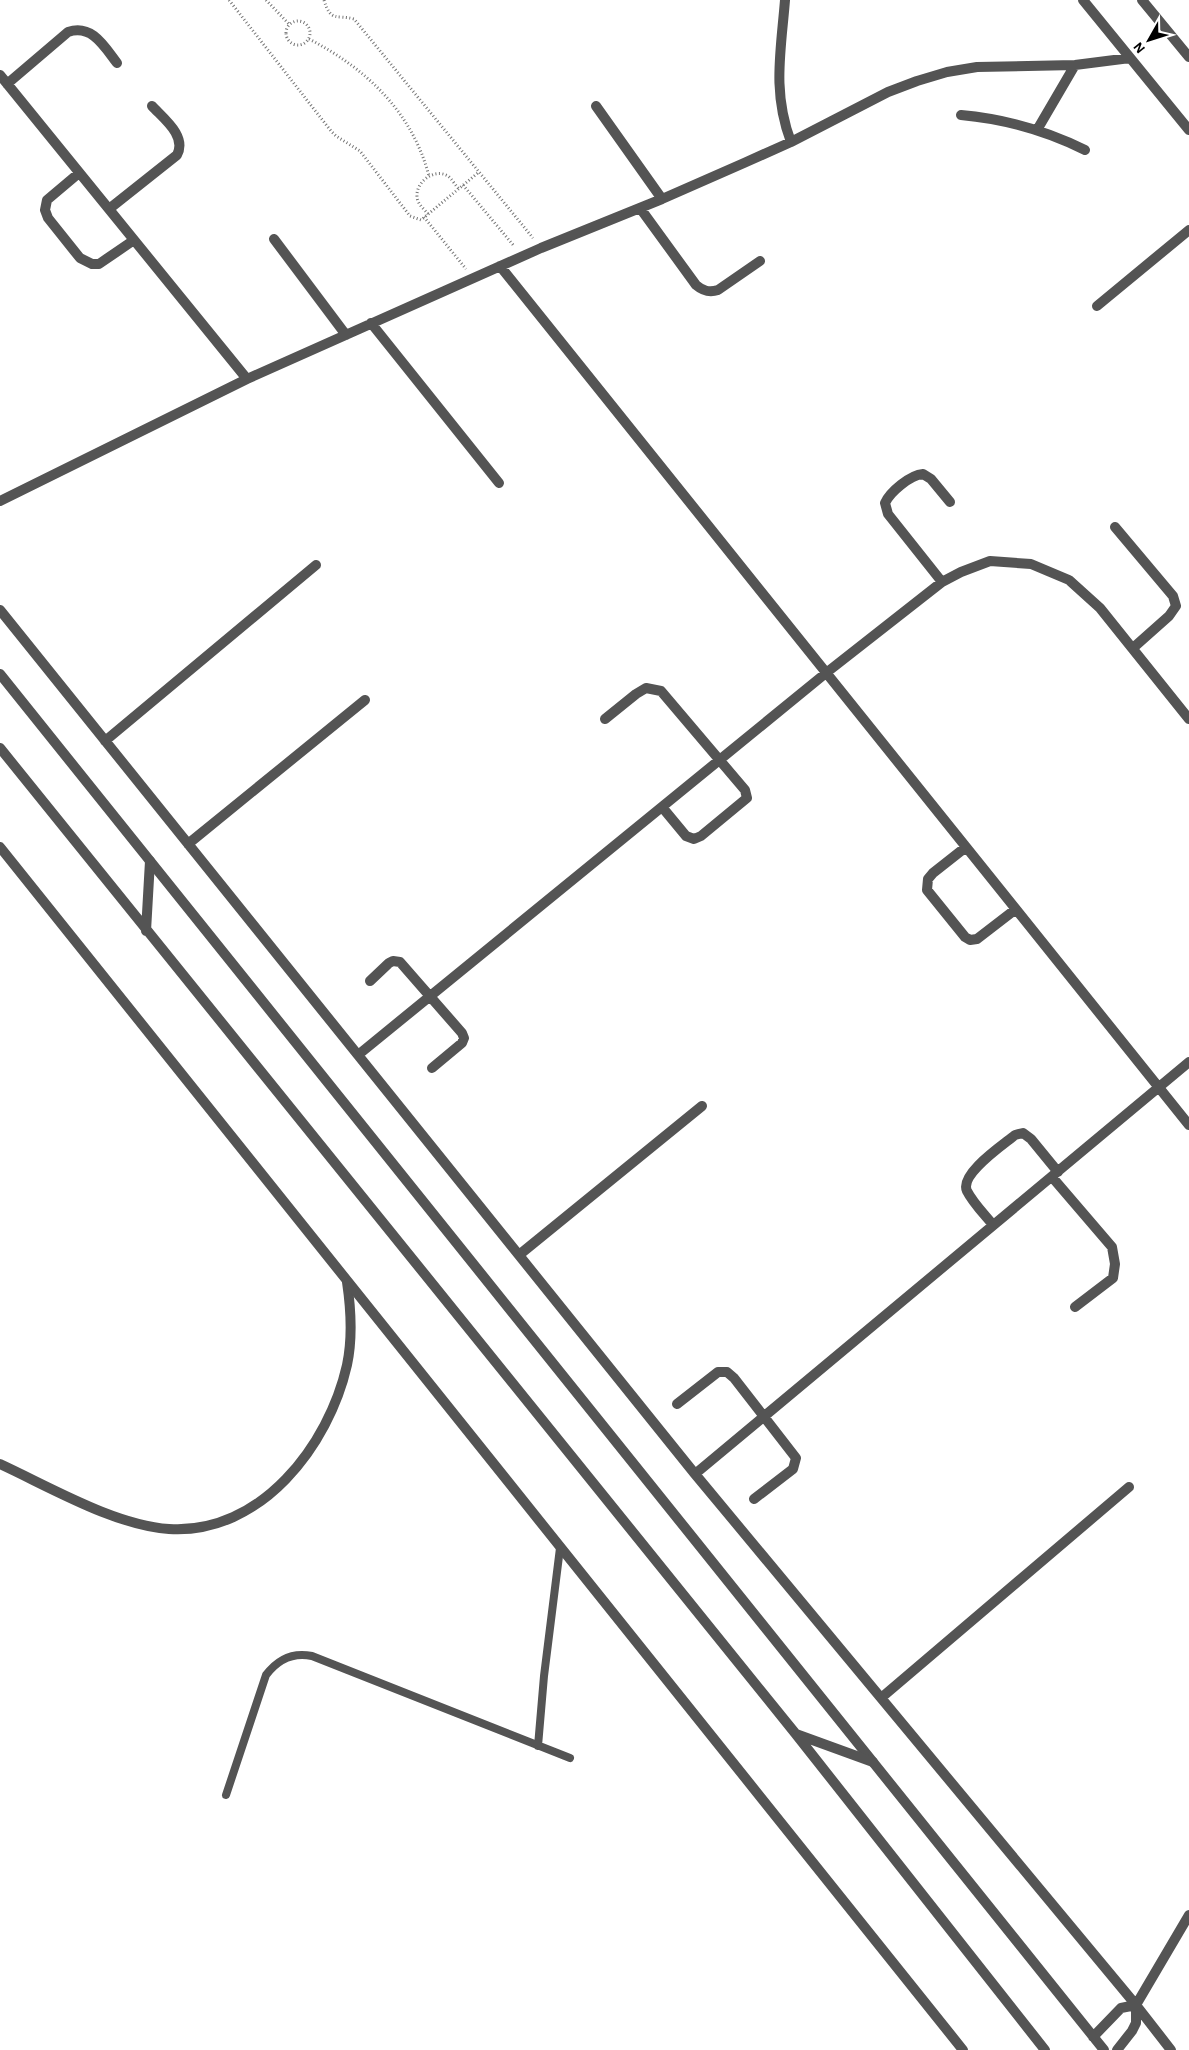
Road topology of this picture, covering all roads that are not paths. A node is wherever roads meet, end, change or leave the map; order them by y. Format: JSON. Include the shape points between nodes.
{"nodes":[{"id":1,"x":785,"y":0,"type":"edge"},
{"id":2,"x":1083,"y":0,"type":"edge"},
{"id":3,"x":1142,"y":0,"type":"edge"},
{"id":4,"x":1189,"y":57,"type":"edge"},
{"id":5,"x":1130,"y":58,"type":"junction"},
{"id":6,"x":117,"y":62,"type":"dead end"},
{"id":7,"x":1074,"y":65,"type":"junction"},
{"id":8,"x":0,"y":75,"type":"edge"},
{"id":9,"x":7,"y":84,"type":"junction"},
{"id":10,"x":152,"y":106,"type":"dead end"},
{"id":11,"x":596,"y":106,"type":"dead end"},
{"id":12,"x":961,"y":115,"type":"dead end"},
{"id":13,"x":1037,"y":130,"type":"junction"},
{"id":14,"x":1189,"y":130,"type":"edge"},
{"id":15,"x":791,"y":142,"type":"junction"},
{"id":16,"x":1085,"y":150,"type":"dead end"},
{"id":17,"x":79,"y":173,"type":"junction"},
{"id":18,"x":662,"y":199,"type":"junction"},
{"id":19,"x":640,"y":208,"type":"junction"},
{"id":20,"x":109,"y":209,"type":"junction"},
{"id":21,"x":1189,"y":230,"type":"edge"},
{"id":22,"x":274,"y":239,"type":"dead end"},
{"id":23,"x":134,"y":240,"type":"junction"},
{"id":24,"x":760,"y":261,"type":"dead end"},
{"id":25,"x":500,"y":266,"type":"junction"},
{"id":26,"x":1097,"y":306,"type":"dead end"},
{"id":27,"x":371,"y":324,"type":"junction"},
{"id":28,"x":346,"y":335,"type":"junction"},
{"id":29,"x":247,"y":379,"type":"junction"},
{"id":30,"x":499,"y":483,"type":"dead end"},
{"id":31,"x":0,"y":501,"type":"edge"},
{"id":32,"x":950,"y":502,"type":"dead end"},
{"id":33,"x":1115,"y":527,"type":"dead end"},
{"id":34,"x":316,"y":565,"type":"dead end"},
{"id":35,"x":942,"y":582,"type":"junction"},
{"id":36,"x":0,"y":610,"type":"edge"},
{"id":37,"x":1133,"y":648,"type":"junction"},
{"id":38,"x":826,"y":672,"type":"junction"},
{"id":39,"x":0,"y":674,"type":"edge"},
{"id":40,"x":365,"y":700,"type":"dead end"},
{"id":41,"x":605,"y":719,"type":"dead end"},
{"id":42,"x":1189,"y":719,"type":"edge"},
{"id":43,"x":105,"y":741,"type":"junction"},
{"id":44,"x":0,"y":748,"type":"edge"},
{"id":45,"x":720,"y":760,"type":"junction"},
{"id":46,"x":662,"y":807,"type":"junction"},
{"id":47,"x":188,"y":844,"type":"junction"},
{"id":48,"x":0,"y":847,"type":"edge"},
{"id":49,"x":966,"y":847,"type":"junction"},
{"id":50,"x":150,"y":861,"type":"junction"},
{"id":51,"x":1016,"y":909,"type":"junction"},
{"id":52,"x":146,"y":931,"type":"junction"},
{"id":53,"x":370,"y":980,"type":"dead end"},
{"id":54,"x":430,"y":996,"type":"junction"},
{"id":55,"x":358,"y":1055,"type":"junction"},
{"id":56,"x":1189,"y":1062,"type":"edge"},
{"id":57,"x":432,"y":1068,"type":"dead end"},
{"id":58,"x":1159,"y":1088,"type":"junction"},
{"id":59,"x":702,"y":1106,"type":"dead end"},
{"id":60,"x":1189,"y":1125,"type":"edge"},
{"id":61,"x":1055,"y":1174,"type":"junction"},
{"id":62,"x":993,"y":1225,"type":"junction"},
{"id":63,"x":519,"y":1256,"type":"junction"},
{"id":64,"x":346,"y":1282,"type":"junction"},
{"id":65,"x":1076,"y":1307,"type":"dead end"},
{"id":66,"x":677,"y":1404,"type":"dead end"},
{"id":67,"x":764,"y":1416,"type":"junction"},
{"id":68,"x":0,"y":1464,"type":"edge"},
{"id":69,"x":695,"y":1474,"type":"junction"},
{"id":70,"x":1129,"y":1487,"type":"dead end"},
{"id":71,"x":754,"y":1499,"type":"dead end"},
{"id":72,"x":560,"y":1548,"type":"junction"},
{"id":73,"x":881,"y":1698,"type":"junction"},
{"id":74,"x":794,"y":1733,"type":"junction"},
{"id":75,"x":538,"y":1746,"type":"junction"},
{"id":76,"x":570,"y":1758,"type":"dead end"},
{"id":77,"x":873,"y":1762,"type":"junction"},
{"id":78,"x":226,"y":1795,"type":"dead end"},
{"id":79,"x":1189,"y":1915,"type":"edge"},
{"id":80,"x":1136,"y":2005,"type":"junction"},
{"id":81,"x":1093,"y":2037,"type":"junction"},
{"id":82,"x":963,"y":2050,"type":"edge"},
{"id":83,"x":1046,"y":2050,"type":"edge"},
{"id":84,"x":1104,"y":2050,"type":"edge"},
{"id":85,"x":1117,"y":2050,"type":"edge"},
{"id":86,"x":1171,"y":2050,"type":"edge"}],
"edges":[{"from":1,"to":15,"type":"street","via":[[778,89],[784,125]]},
{"from":2,"to":5,"type":"street"},
{"from":3,"to":4,"type":"street"},
{"from":5,"to":7,"type":"street"},
{"from":5,"to":14,"type":"street"},
{"from":6,"to":9,"type":"street","via":[[96,37],[83,30],[75,30],[68,32]]},
{"from":7,"to":13,"type":"street"},
{"from":7,"to":15,"type":"street","via":[[993,66],[946,72],[888,92]]},
{"from":8,"to":9,"type":"street"},
{"from":9,"to":17,"type":"street"},
{"from":10,"to":20,"type":"street","via":[[178,136],[180,149],[177,155]]},
{"from":11,"to":18,"type":"street"},
{"from":12,"to":13,"type":"street"},
{"from":13,"to":16,"type":"street"},
{"from":15,"to":18,"type":"street"},
{"from":17,"to":20,"type":"street"},
{"from":17,"to":23,"type":"street","via":[[47,200],[45,210],[80,258],[99,264]]},
{"from":18,"to":19,"type":"street"},
{"from":19,"to":24,"type":"street","via":[[696,285],[703,290],[718,290]]},
{"from":19,"to":25,"type":"street"},
{"from":20,"to":23,"type":"street"},
{"from":21,"to":26,"type":"street"},
{"from":22,"to":28,"type":"street"},
{"from":23,"to":29,"type":"street"},
{"from":25,"to":27,"type":"street"},
{"from":25,"to":38,"type":"street"},
{"from":27,"to":28,"type":"street"},
{"from":27,"to":30,"type":"street"},
{"from":28,"to":29,"type":"street"},
{"from":29,"to":31,"type":"street"},
{"from":32,"to":35,"type":"street","via":[[923,474],[913,477],[889,495],[885,503],[888,514]]},
{"from":33,"to":37,"type":"street","via":[[1173,596],[1176,606]]},
{"from":34,"to":43,"type":"street"},
{"from":35,"to":37,"type":"street","via":[[990,561],[1032,564],[1069,580],[1100,608]]},
{"from":35,"to":38,"type":"street"},
{"from":36,"to":43,"type":"street"},
{"from":37,"to":42,"type":"street"},
{"from":38,"to":45,"type":"street"},
{"from":38,"to":49,"type":"street"},
{"from":39,"to":50,"type":"street"},
{"from":40,"to":47,"type":"street"},
{"from":41,"to":45,"type":"street","via":[[646,688],[661,691]]},
{"from":43,"to":47,"type":"street"},
{"from":44,"to":52,"type":"street"},
{"from":45,"to":46,"type":"street"},
{"from":45,"to":46,"type":"street","via":[[745,790],[746,798],[741,805],[694,839],[686,836]]},
{"from":46,"to":54,"type":"street"},
{"from":47,"to":55,"type":"street"},
{"from":48,"to":64,"type":"street"},
{"from":49,"to":51,"type":"street"},
{"from":49,"to":51,"type":"street","via":[[928,879],[927,890],[970,940],[977,939]]},
{"from":50,"to":52,"type":"street"},
{"from":50,"to":77,"type":"street"},
{"from":51,"to":58,"type":"street"},
{"from":52,"to":74,"type":"street"},
{"from":53,"to":54,"type":"street","via":[[390,963],[400,962]]},
{"from":54,"to":55,"type":"street"},
{"from":54,"to":57,"type":"street","via":[[464,1038]]},
{"from":55,"to":63,"type":"street"},
{"from":56,"to":58,"type":"street"},
{"from":58,"to":60,"type":"street"},
{"from":58,"to":61,"type":"street"},
{"from":59,"to":63,"type":"street"},
{"from":61,"to":62,"type":"street"},
{"from":61,"to":62,"type":"street","via":[[1031,1139],[1023,1133],[1015,1135],[970,1173],[966,1182],[967,1190]]},
{"from":61,"to":65,"type":"street","via":[[1112,1247],[1115,1264],[1113,1278]]},
{"from":62,"to":67,"type":"street"},
{"from":63,"to":69,"type":"street"},
{"from":64,"to":68,"type":"street","via":[[351,1314],[350,1348],[334,1404],[320,1433],[296,1468],[266,1498],[236,1516],[186,1529],[139,1523],[82,1503]]},
{"from":64,"to":72,"type":"street"},
{"from":66,"to":67,"type":"street","via":[[718,1372],[727,1372]]},
{"from":67,"to":69,"type":"street"},
{"from":67,"to":71,"type":"street","via":[[794,1454],[796,1462],[793,1469]]},
{"from":69,"to":73,"type":"street"},
{"from":70,"to":73,"type":"street"},
{"from":72,"to":75,"type":"lane"},
{"from":72,"to":82,"type":"street"},
{"from":73,"to":80,"type":"street"},
{"from":74,"to":77,"type":"street"},
{"from":74,"to":83,"type":"street"},
{"from":75,"to":76,"type":"lane"},
{"from":75,"to":78,"type":"lane","via":[[312,1656],[296,1655],[280,1660],[266,1675]]},
{"from":77,"to":81,"type":"street"},
{"from":79,"to":80,"type":"street"},
{"from":80,"to":81,"type":"street","via":[[1121,2008]]},
{"from":80,"to":85,"type":"street","via":[[1136,2023]]},
{"from":80,"to":86,"type":"street"},
{"from":81,"to":84,"type":"street"}]}
